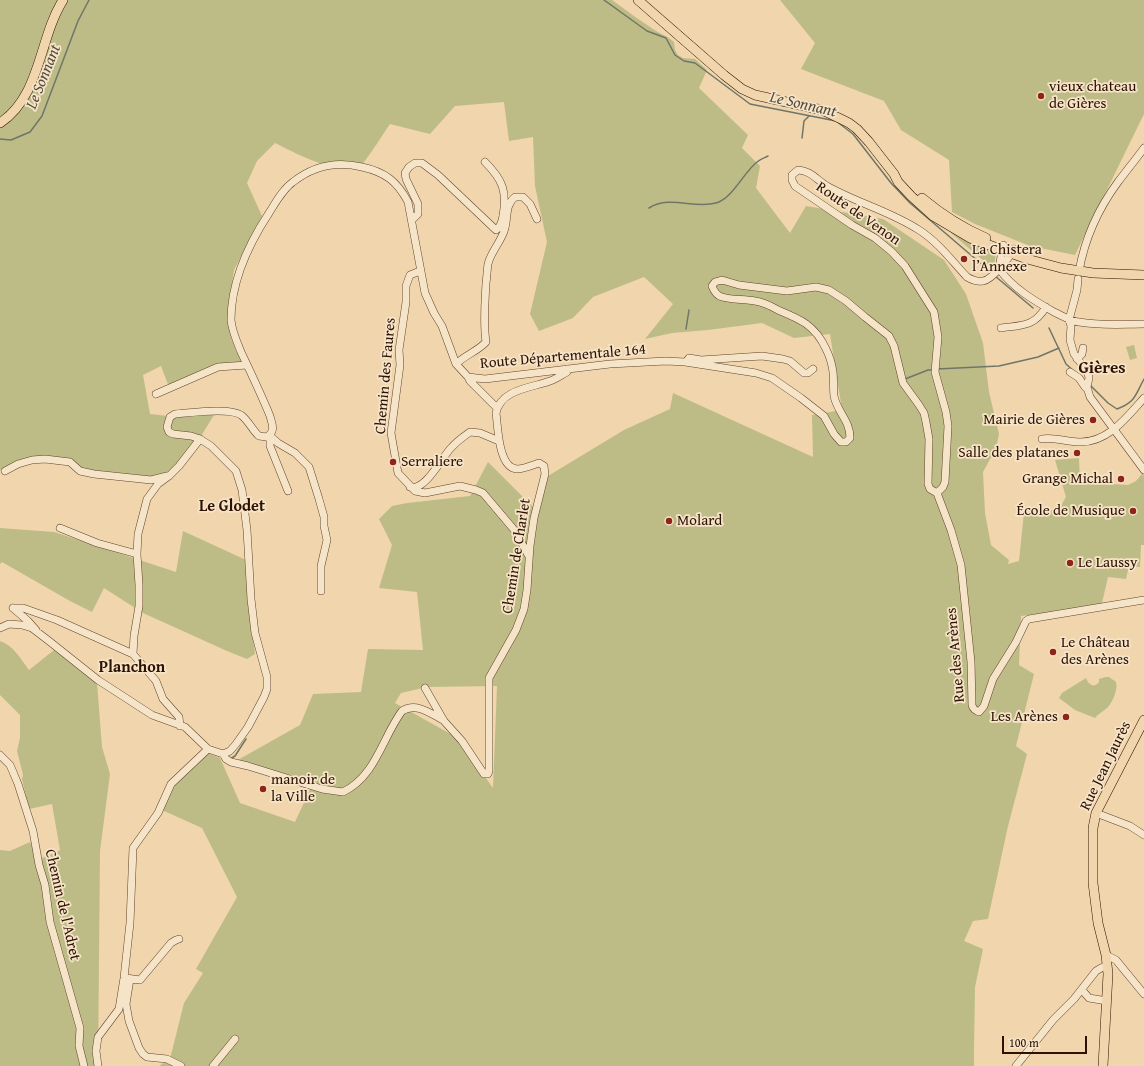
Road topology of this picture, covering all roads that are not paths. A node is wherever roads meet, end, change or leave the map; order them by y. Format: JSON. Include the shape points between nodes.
{"nodes":[{"id":1,"x":63,"y":0,"type":"edge"},
{"id":2,"x":638,"y":0,"type":"edge"},
{"id":3,"x":0,"y":123,"type":"edge"},
{"id":4,"x":1144,"y":148,"type":"edge"},
{"id":5,"x":485,"y":162,"type":"dead end"},
{"id":6,"x":537,"y":219,"type":"dead end"},
{"id":7,"x":412,"y":220,"type":"junction"},
{"id":8,"x":1002,"y":248,"type":"junction"},
{"id":9,"x":1013,"y":251,"type":"junction"},
{"id":10,"x":420,"y":271,"type":"junction"},
{"id":11,"x":1144,"y":271,"type":"edge"},
{"id":12,"x":1079,"y":272,"type":"junction"},
{"id":13,"x":995,"y":273,"type":"junction"},
{"id":14,"x":1144,"y":275,"type":"edge"},
{"id":15,"x":1046,"y":307,"type":"junction"},
{"id":16,"x":1069,"y":320,"type":"junction"},
{"id":17,"x":1144,"y":324,"type":"edge"},
{"id":18,"x":1001,"y":328,"type":"dead end"},
{"id":19,"x":1084,"y":348,"type":"dead end"},
{"id":20,"x":1076,"y":357,"type":"junction"},
{"id":21,"x":686,"y":362,"type":"junction"},
{"id":22,"x":456,"y":364,"type":"junction"},
{"id":23,"x":247,"y":365,"type":"junction"},
{"id":24,"x":567,"y":369,"type":"junction"},
{"id":25,"x":813,"y":369,"type":"dead end"},
{"id":26,"x":1070,"y":372,"type":"dead end"},
{"id":27,"x":468,"y":377,"type":"junction"},
{"id":28,"x":1088,"y":388,"type":"junction"},
{"id":29,"x":156,"y":394,"type":"dead end"},
{"id":30,"x":1144,"y":398,"type":"edge"},
{"id":31,"x":497,"y":408,"type":"junction"},
{"id":32,"x":1114,"y":430,"type":"junction"},
{"id":33,"x":270,"y":436,"type":"junction"},
{"id":34,"x":200,"y":439,"type":"junction"},
{"id":35,"x":1042,"y":439,"type":"dead end"},
{"id":36,"x":498,"y":441,"type":"junction"},
{"id":37,"x":1144,"y":470,"type":"edge"},
{"id":38,"x":5,"y":471,"type":"dead end"},
{"id":39,"x":169,"y":476,"type":"junction"},
{"id":40,"x":410,"y":487,"type":"junction"},
{"id":41,"x":288,"y":490,"type":"dead end"},
{"id":42,"x":937,"y":493,"type":"junction"},
{"id":43,"x":60,"y":528,"type":"dead end"},
{"id":44,"x":137,"y":554,"type":"junction"},
{"id":45,"x":530,"y":557,"type":"junction"},
{"id":46,"x":321,"y":591,"type":"dead end"},
{"id":47,"x":1144,"y":600,"type":"edge"},
{"id":48,"x":0,"y":628,"type":"edge"},
{"id":49,"x":39,"y":633,"type":"junction"},
{"id":50,"x":133,"y":654,"type":"junction"},
{"id":51,"x":425,"y":688,"type":"dead end"},
{"id":52,"x":1144,"y":720,"type":"edge"},
{"id":53,"x":444,"y":721,"type":"junction"},
{"id":54,"x":180,"y":726,"type":"junction"},
{"id":55,"x":208,"y":749,"type":"junction"},
{"id":56,"x":223,"y":754,"type":"junction"},
{"id":57,"x":0,"y":755,"type":"edge"},
{"id":58,"x":1096,"y":814,"type":"junction"},
{"id":59,"x":1144,"y":835,"type":"edge"},
{"id":60,"x":179,"y":940,"type":"dead end"},
{"id":61,"x":1106,"y":955,"type":"junction"},
{"id":62,"x":1106,"y":966,"type":"junction"},
{"id":63,"x":127,"y":978,"type":"junction"},
{"id":64,"x":1082,"y":990,"type":"junction"},
{"id":65,"x":1144,"y":994,"type":"edge"},
{"id":66,"x":1105,"y":1001,"type":"junction"},
{"id":67,"x":235,"y":1039,"type":"dead end"},
{"id":68,"x":84,"y":1066,"type":"edge"},
{"id":69,"x":98,"y":1066,"type":"edge"},
{"id":70,"x":181,"y":1066,"type":"edge"},
{"id":71,"x":212,"y":1066,"type":"edge"},
{"id":72,"x":1016,"y":1066,"type":"edge"},
{"id":73,"x":1100,"y":1066,"type":"edge"},
{"id":74,"x":1103,"y":1066,"type":"edge"}],
"edges":[{"from":1,"to":3,"type":"main road","via":[[55,14],[35,73],[23,99]]},
{"from":2,"to":8,"type":"main road","via":[[729,80],[742,88],[755,95],[822,110],[849,123],[862,134],[904,190],[933,216],[970,238]]},
{"from":4,"to":12,"type":"street","via":[[1109,195],[1096,218],[1086,243]]},
{"from":5,"to":7,"type":"street","via":[[498,174],[504,190],[505,203],[499,228],[496,230],[422,163],[415,163],[406,173],[406,179],[418,204],[418,214]]},
{"from":6,"to":22,"type":"street","via":[[530,204],[523,197],[514,197],[509,201],[505,228],[488,265],[484,319],[486,342]]},
{"from":7,"to":10,"type":"street","name":"Route Départementale 164"},
{"from":7,"to":23,"type":"street","name":"Route Départementale 164","via":[[402,190],[390,177],[367,168],[340,164],[326,166],[292,182],[279,196],[248,249],[232,296],[231,322]]},
{"from":8,"to":9,"type":"main road"},
{"from":8,"to":13,"type":"street"},
{"from":9,"to":12,"type":"main road","via":[[1040,263]]},
{"from":9,"to":13,"type":"street"},
{"from":10,"to":22,"type":"street","name":"Route Départementale 164","via":[[425,293],[442,326]]},
{"from":10,"to":40,"type":"street","name":"Chemin des Faures","via":[[410,275],[407,280],[391,432],[398,473]]},
{"from":11,"to":12,"type":"main road"},
{"from":12,"to":14,"type":"main road"},
{"from":12,"to":16,"type":"street"},
{"from":13,"to":15,"type":"street"},
{"from":13,"to":42,"type":"street","name":"Route de Venon","via":[[984,281],[972,280],[920,230],[827,186],[807,172],[798,170],[792,175],[795,186],[875,238],[905,266],[934,312],[938,337],[935,369],[948,426],[945,482]]},
{"from":15,"to":16,"type":"street"},
{"from":15,"to":18,"type":"street","via":[[1032,322]]},
{"from":16,"to":17,"type":"street","via":[[1103,325]]},
{"from":16,"to":20,"type":"street","via":[[1070,340]]},
{"from":19,"to":20,"type":"street"},
{"from":20,"to":28,"type":"street","via":[[1088,373]]},
{"from":21,"to":24,"type":"street","name":"Route Départementale 164","via":[[628,363]]},
{"from":21,"to":25,"type":"street","via":[[689,358],[701,360],[762,356],[790,361],[804,373]]},
{"from":21,"to":42,"type":"street","name":"Route Départementale 164","via":[[772,378],[824,416],[834,434],[841,442],[846,442],[850,438],[850,430],[838,408],[832,366],[818,335],[803,321],[770,306],[757,301],[720,297],[712,286],[722,280],[739,285],[787,291],[816,287],[834,292],[889,336],[902,380],[924,413],[929,438],[928,484],[930,489]]},
{"from":22,"to":27,"type":"street","name":"Route Départementale 164"},
{"from":23,"to":29,"type":"street","via":[[218,367]]},
{"from":23,"to":33,"type":"street","name":"Route Départementale 164","via":[[270,416],[273,431]]},
{"from":24,"to":27,"type":"street","name":"Route Départementale 164","via":[[485,379]]},
{"from":24,"to":31,"type":"street","via":[[550,381],[506,396]]},
{"from":26,"to":28,"type":"street"},
{"from":27,"to":31,"type":"street"},
{"from":28,"to":32,"type":"street","via":[[1090,397]]},
{"from":30,"to":32,"type":"street"},
{"from":31,"to":36,"type":"street","name":"Chemin de Charlet"},
{"from":32,"to":35,"type":"street","via":[[1086,442]]},
{"from":32,"to":37,"type":"street"},
{"from":33,"to":34,"type":"street","via":[[259,436],[240,414],[230,411],[175,414],[170,417],[167,427],[169,432]]},
{"from":33,"to":41,"type":"street","name":"Route Départementale 164","via":[[270,446]]},
{"from":33,"to":46,"type":"street","via":[[295,453],[309,467],[324,517],[327,540],[321,566]]},
{"from":34,"to":39,"type":"street"},
{"from":34,"to":56,"type":"street","via":[[230,464],[236,471],[240,484],[247,530],[255,633],[267,677],[264,697],[248,727],[230,751]]},
{"from":36,"to":40,"type":"street","via":[[480,433],[470,432],[450,449],[431,476],[417,487]]},
{"from":36,"to":45,"type":"street","name":"Chemin de Charlet","via":[[504,457],[514,468],[539,463],[544,466],[545,474],[534,518]]},
{"from":38,"to":39,"type":"street","via":[[32,460],[57,460],[70,462],[80,471],[94,474],[151,480]]},
{"from":39,"to":44,"type":"street","via":[[158,484],[147,499],[138,534]]},
{"from":40,"to":45,"type":"street","via":[[425,493],[460,486],[483,493],[516,532]]},
{"from":42,"to":47,"type":"street","name":"Rue des Arènes","via":[[961,565],[971,662],[972,704],[976,711],[982,710],[993,679],[1029,619]]},
{"from":43,"to":44,"type":"street"},
{"from":44,"to":50,"type":"street","via":[[140,585]]},
{"from":45,"to":53,"type":"street","name":"Chemin de Charlet","via":[[524,609],[489,678],[487,775]]},
{"from":48,"to":49,"type":"street","via":[[9,624],[22,625]]},
{"from":49,"to":50,"type":"street","via":[[13,608],[23,608],[57,620]]},
{"from":49,"to":54,"type":"street","via":[[126,700],[152,715]]},
{"from":50,"to":54,"type":"street","via":[[156,681],[163,699],[179,717]]},
{"from":51,"to":53,"type":"street"},
{"from":52,"to":58,"type":"main road","name":"Rue Jean Jaurès"},
{"from":53,"to":56,"type":"street","via":[[416,707],[402,711],[370,769],[352,787],[343,792],[322,789],[231,762]]},
{"from":54,"to":55,"type":"street","via":[[189,730]]},
{"from":55,"to":56,"type":"street"},
{"from":55,"to":63,"type":"street","via":[[171,784],[158,813],[133,848]]},
{"from":57,"to":68,"type":"street","name":"Chemin de l'Adret","via":[[14,772],[33,831],[50,922],[80,1028],[79,1046]]},
{"from":58,"to":59,"type":"street","via":[[1130,826]]},
{"from":58,"to":61,"type":"main road","name":"Rue Jean Jaurès","via":[[1093,828],[1093,883],[1098,923]]},
{"from":60,"to":63,"type":"street","via":[[171,943],[140,980]]},
{"from":61,"to":62,"type":"main road","name":"Rue Jean Jaurès"},
{"from":61,"to":65,"type":"street","via":[[1119,963]]},
{"from":62,"to":64,"type":"street","via":[[1096,971]]},
{"from":62,"to":66,"type":"main road","name":"Rue Jean Jaurès"},
{"from":63,"to":69,"type":"street","via":[[119,1009],[98,1037]]},
{"from":63,"to":70,"type":"street","via":[[126,1004],[142,1054]]},
{"from":64,"to":66,"type":"street","via":[[1089,998]]},
{"from":64,"to":72,"type":"street","via":[[1053,1020]]},
{"from":66,"to":73,"type":"main road"},
{"from":66,"to":74,"type":"main road"},
{"from":67,"to":71,"type":"street"}]}
